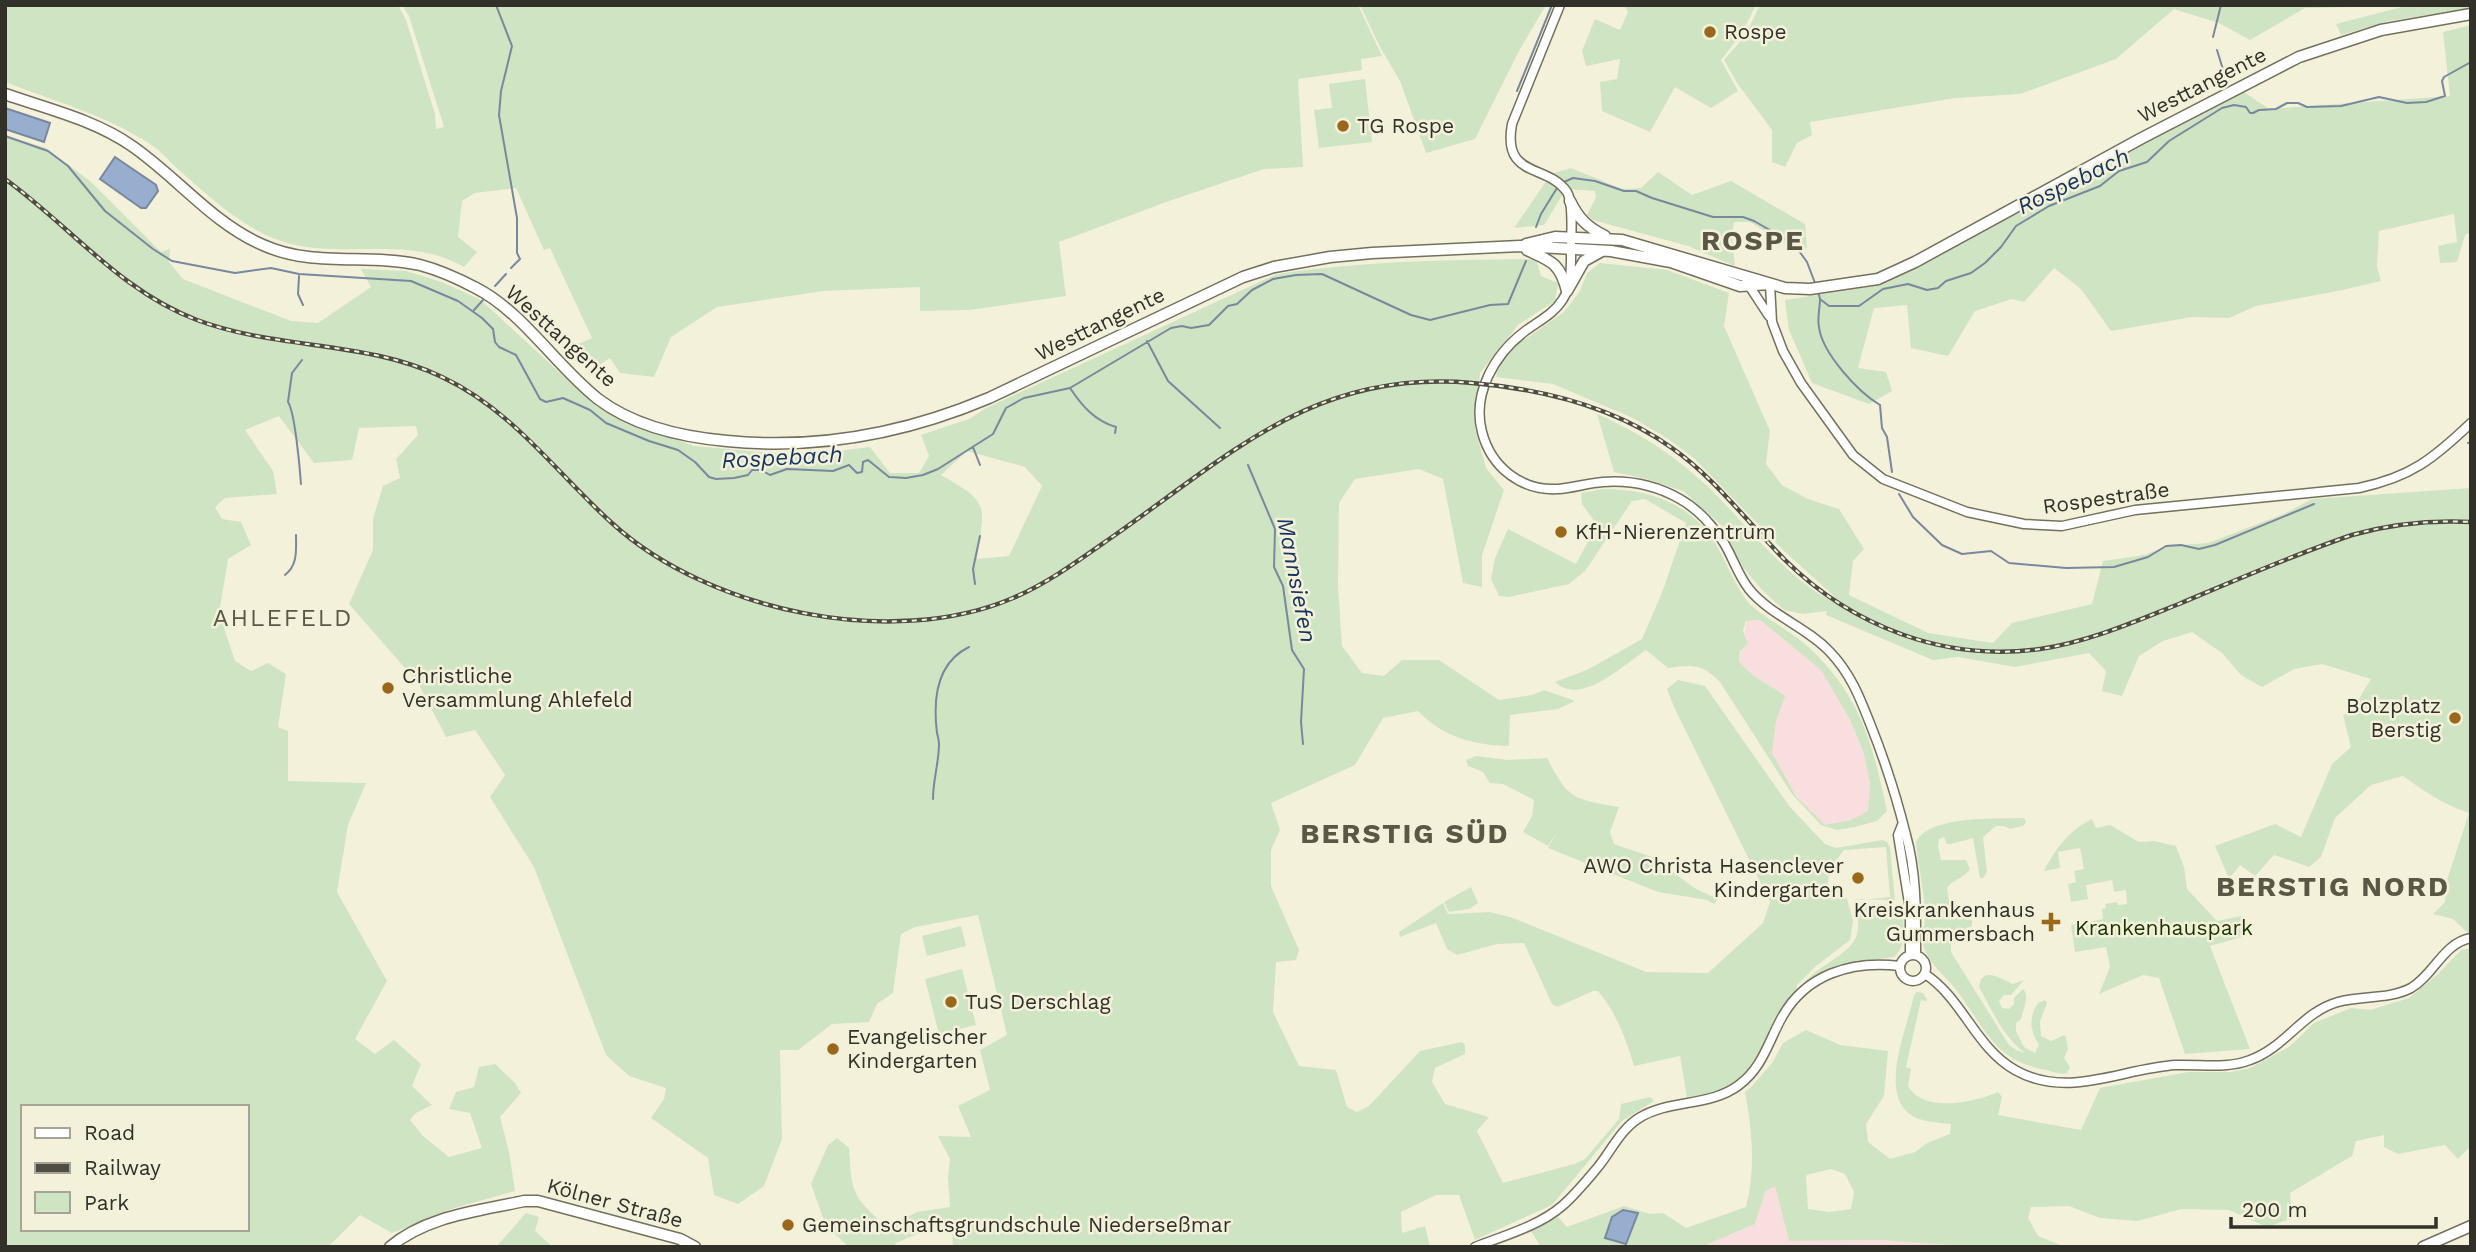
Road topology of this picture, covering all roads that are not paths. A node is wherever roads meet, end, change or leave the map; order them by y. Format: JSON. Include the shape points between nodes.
{"nodes":[{"id":1,"x":1560,"y":5,"type":"edge"},
{"id":2,"x":2471,"y":14,"type":"edge"},
{"id":3,"x":5,"y":94,"type":"edge"},
{"id":4,"x":1570,"y":201,"type":"junction"},
{"id":5,"x":1571,"y":237,"type":"junction"},
{"id":6,"x":1611,"y":239,"type":"junction"},
{"id":7,"x":1520,"y":246,"type":"junction"},
{"id":8,"x":1571,"y":249,"type":"junction"},
{"id":9,"x":1604,"y":250,"type":"junction"},
{"id":10,"x":1748,"y":284,"type":"junction"},
{"id":11,"x":1770,"y":284,"type":"junction"},
{"id":12,"x":1567,"y":291,"type":"junction"},
{"id":13,"x":1772,"y":322,"type":"junction"},
{"id":14,"x":2471,"y":423,"type":"edge"},
{"id":15,"x":2471,"y":938,"type":"edge"},
{"id":16,"x":1913,"y":955,"type":"junction"},
{"id":17,"x":1900,"y":967,"type":"junction"},
{"id":18,"x":1924,"y":974,"type":"junction"},
{"id":19,"x":2471,"y":1226,"type":"edge"},
{"id":20,"x":390,"y":1247,"type":"edge"},
{"id":21,"x":695,"y":1247,"type":"edge"},
{"id":22,"x":1475,"y":1247,"type":"edge"},
{"id":23,"x":2423,"y":1247,"type":"edge"}],
"edges":[{"from":1,"to":4,"type":"street","via":[[1509,137],[1520,162],[1562,188]]},
{"from":2,"to":11,"type":"main road","name":"Westtangente","via":[[2381,30],[2299,57],[1878,279],[1810,289]]},
{"from":3,"to":7,"type":"main road","name":"Westtangente","via":[[80,120],[129,144],[220,219],[264,246],[308,258],[421,265],[479,289],[508,310],[599,399],[644,424],[695,438],[764,445],[880,434],[948,416],[1274,267],[1372,253]]},
{"from":4,"to":5,"type":"street"},
{"from":4,"to":6,"type":"main road","via":[[1585,224]]},
{"from":5,"to":6,"type":"main road","name":"Westtangente"},
{"from":5,"to":7,"type":"main road","name":"Westtangente"},
{"from":5,"to":8,"type":"street"},
{"from":6,"to":11,"type":"main road","name":"Westtangente"},
{"from":7,"to":8,"type":"main road","name":"Westtangente"},
{"from":7,"to":12,"type":"main road","via":[[1553,262]]},
{"from":8,"to":9,"type":"main road","name":"Westtangente"},
{"from":8,"to":12,"type":"street"},
{"from":9,"to":10,"type":"main road","name":"Westtangente","via":[[1650,257]]},
{"from":9,"to":12,"type":"main road","via":[[1584,261]]},
{"from":10,"to":11,"type":"main road","name":"Westtangente"},
{"from":10,"to":13,"type":"street"},
{"from":11,"to":13,"type":"street","name":"Rospestraße"},
{"from":12,"to":16,"type":"street","via":[[1555,309],[1504,350],[1490,372],[1480,407],[1488,450],[1511,477],[1542,488],[1601,482],[1660,489],[1710,524],[1749,589],[1763,603],[1829,650],[1854,682],[1881,750],[1902,825],[1898,835]]},
{"from":13,"to":14,"type":"street","name":"Rospestraße","via":[[1801,383],[1865,466],[1883,479],[1967,512],[2024,524],[2062,526],[2135,510],[2387,482],[2427,462]]},
{"from":15,"to":18,"type":"street","via":[[2450,948],[2414,986],[2320,1009],[2278,1045],[2249,1061],[2175,1065],[2076,1083],[2040,1079],[2005,1063],[1984,1044],[1949,994]]},
{"from":16,"to":17,"type":"street","via":[[1903,959]]},
{"from":16,"to":18,"type":"street","via":[[1925,964]]},
{"from":17,"to":18,"type":"street","via":[[1902,976],[1911,981]]},
{"from":17,"to":22,"type":"street","via":[[1861,965],[1816,981],[1789,1006],[1763,1057],[1737,1087],[1716,1097],[1647,1113],[1630,1125],[1562,1206]]},
{"from":19,"to":23,"type":"main road"},
{"from":20,"to":21,"type":"main road","name":"Kölner Straße","via":[[435,1222],[524,1201],[680,1239]]}]}
